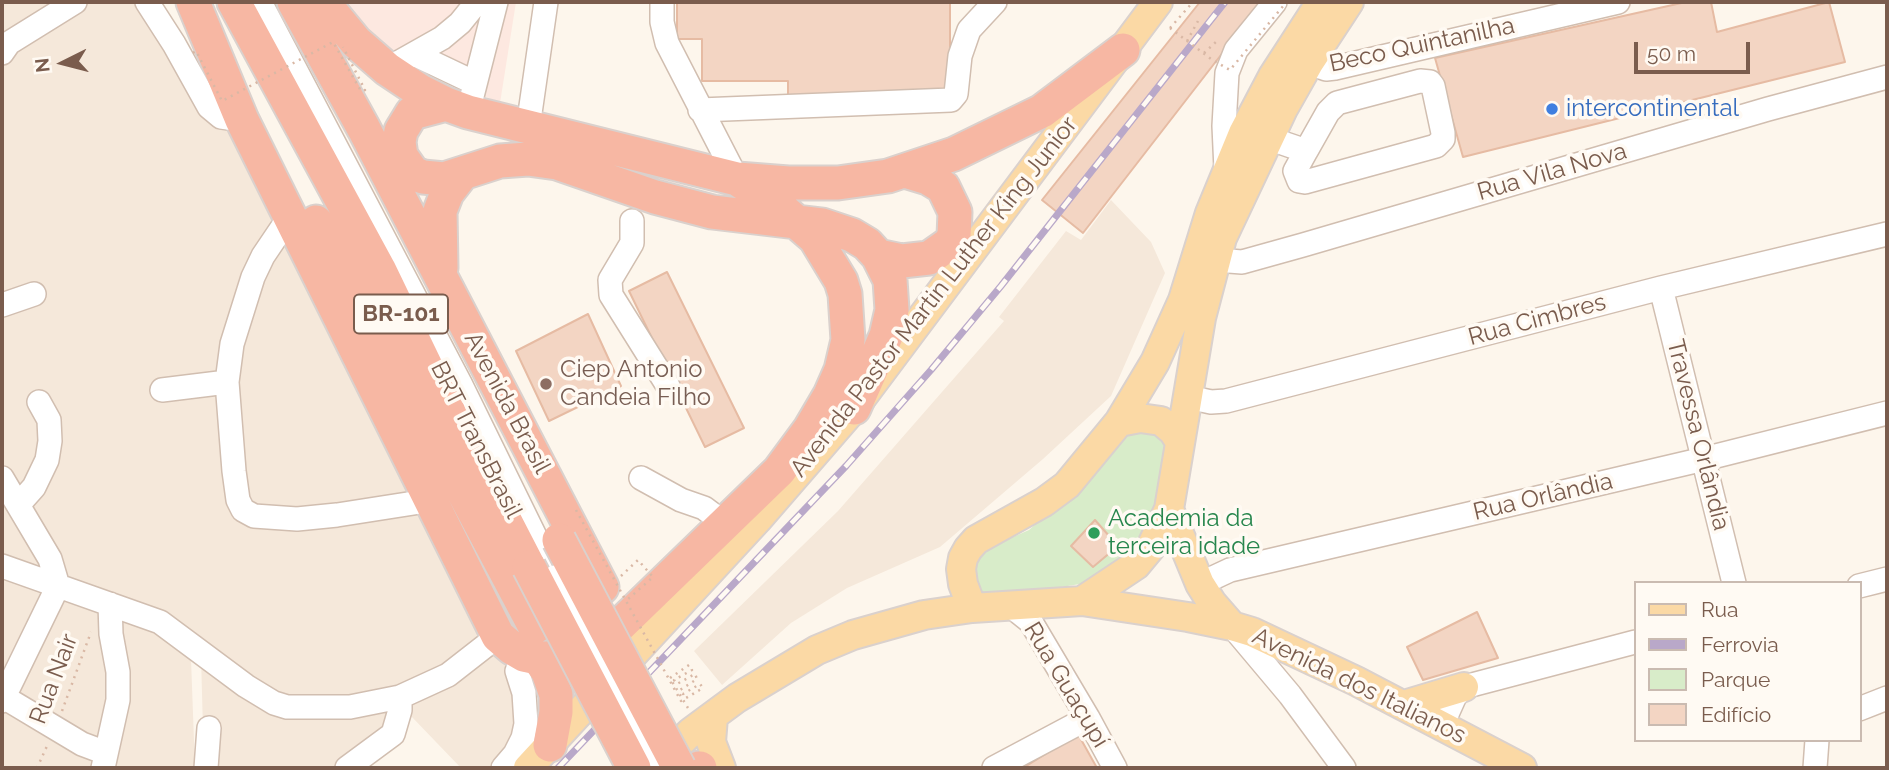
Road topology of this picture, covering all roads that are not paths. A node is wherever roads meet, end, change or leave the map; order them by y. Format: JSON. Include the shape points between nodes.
{"nodes":[{"id":1,"x":75,"y":2,"type":"edge"},
{"id":2,"x":146,"y":2,"type":"edge"},
{"id":3,"x":193,"y":2,"type":"edge"},
{"id":4,"x":220,"y":2,"type":"edge"},
{"id":5,"x":234,"y":2,"type":"edge"},
{"id":6,"x":246,"y":2,"type":"edge"},
{"id":7,"x":260,"y":2,"type":"edge"},
{"id":8,"x":277,"y":2,"type":"edge"},
{"id":9,"x":294,"y":2,"type":"edge"},
{"id":10,"x":323,"y":2,"type":"edge"},
{"id":11,"x":477,"y":2,"type":"edge"},
{"id":12,"x":496,"y":2,"type":"edge"},
{"id":13,"x":534,"y":2,"type":"edge"},
{"id":14,"x":546,"y":2,"type":"edge"},
{"id":15,"x":662,"y":2,"type":"edge"},
{"id":16,"x":995,"y":2,"type":"edge"},
{"id":17,"x":1158,"y":2,"type":"edge"},
{"id":18,"x":1321,"y":2,"type":"edge"},
{"id":19,"x":1349,"y":2,"type":"edge"},
{"id":20,"x":1618,"y":2,"type":"edge"},
{"id":21,"x":1280,"y":4,"type":"edge"},
{"id":22,"x":191,"y":43,"type":"junction"},
{"id":23,"x":1123,"y":50,"type":"junction"},
{"id":24,"x":2,"y":53,"type":"edge"},
{"id":25,"x":400,"y":61,"type":"junction"},
{"id":26,"x":1309,"y":63,"type":"junction"},
{"id":27,"x":266,"y":64,"type":"junction"},
{"id":28,"x":1887,"y":77,"type":"edge"},
{"id":29,"x":463,"y":100,"type":"junction"},
{"id":30,"x":700,"y":110,"type":"junction"},
{"id":31,"x":522,"y":125,"type":"junction"},
{"id":32,"x":1268,"y":138,"type":"junction"},
{"id":33,"x":1306,"y":151,"type":"junction"},
{"id":34,"x":905,"y":171,"type":"junction"},
{"id":35,"x":1226,"y":173,"type":"junction"},
{"id":36,"x":461,"y":175,"type":"junction"},
{"id":37,"x":737,"y":179,"type":"junction"},
{"id":38,"x":616,"y":184,"type":"junction"},
{"id":39,"x":655,"y":197,"type":"junction"},
{"id":40,"x":290,"y":216,"type":"junction"},
{"id":41,"x":796,"y":220,"type":"junction"},
{"id":42,"x":632,"y":221,"type":"junction"},
{"id":43,"x":1887,"y":234,"type":"edge"},
{"id":44,"x":878,"y":256,"type":"junction"},
{"id":45,"x":1216,"y":260,"type":"junction"},
{"id":46,"x":442,"y":279,"type":"junction"},
{"id":47,"x":1661,"y":288,"type":"junction"},
{"id":48,"x":34,"y":294,"type":"dead end"},
{"id":49,"x":2,"y":305,"type":"edge"},
{"id":50,"x":228,"y":382,"type":"junction"},
{"id":51,"x":668,"y":386,"type":"dead end"},
{"id":52,"x":162,"y":390,"type":"dead end"},
{"id":53,"x":1188,"y":397,"type":"junction"},
{"id":54,"x":39,"y":402,"type":"dead end"},
{"id":55,"x":853,"y":408,"type":"junction"},
{"id":56,"x":1887,"y":412,"type":"edge"},
{"id":57,"x":1119,"y":422,"type":"junction"},
{"id":58,"x":1180,"y":442,"type":"junction"},
{"id":59,"x":1703,"y":459,"type":"junction"},
{"id":60,"x":2,"y":478,"type":"edge"},
{"id":61,"x":641,"y":478,"type":"dead end"},
{"id":62,"x":433,"y":500,"type":"junction"},
{"id":63,"x":18,"y":505,"type":"junction"},
{"id":64,"x":1169,"y":509,"type":"junction"},
{"id":65,"x":724,"y":523,"type":"junction"},
{"id":66,"x":2,"y":566,"type":"edge"},
{"id":67,"x":544,"y":575,"type":"junction"},
{"id":68,"x":1887,"y":579,"type":"edge"},
{"id":69,"x":1734,"y":581,"type":"edge"},
{"id":70,"x":1200,"y":584,"type":"junction"},
{"id":71,"x":58,"y":586,"type":"junction"},
{"id":72,"x":1861,"y":586,"type":"edge"},
{"id":73,"x":1083,"y":601,"type":"junction"},
{"id":74,"x":107,"y":603,"type":"junction"},
{"id":75,"x":1011,"y":606,"type":"junction"},
{"id":76,"x":972,"y":608,"type":"junction"},
{"id":77,"x":1232,"y":626,"type":"junction"},
{"id":78,"x":1633,"y":643,"type":"edge"},
{"id":79,"x":524,"y":644,"type":"junction"},
{"id":80,"x":1464,"y":687,"type":"junction"},
{"id":81,"x":400,"y":697,"type":"junction"},
{"id":82,"x":2,"y":698,"type":"edge"},
{"id":83,"x":1887,"y":698,"type":"edge"},
{"id":84,"x":1404,"y":705,"type":"junction"},
{"id":85,"x":1861,"y":708,"type":"edge"},
{"id":86,"x":1088,"y":718,"type":"junction"},
{"id":87,"x":706,"y":722,"type":"junction"},
{"id":88,"x":1442,"y":725,"type":"junction"},
{"id":89,"x":209,"y":728,"type":"dead end"},
{"id":90,"x":1816,"y":742,"type":"edge"},
{"id":91,"x":539,"y":756,"type":"edge"},
{"id":92,"x":104,"y":761,"type":"edge"},
{"id":93,"x":206,"y":768,"type":"edge"},
{"id":94,"x":347,"y":768,"type":"edge"},
{"id":95,"x":503,"y":768,"type":"edge"},
{"id":96,"x":609,"y":768,"type":"edge"},
{"id":97,"x":634,"y":768,"type":"edge"},
{"id":98,"x":645,"y":768,"type":"edge"},
{"id":99,"x":655,"y":768,"type":"edge"},
{"id":100,"x":679,"y":768,"type":"edge"},
{"id":101,"x":700,"y":768,"type":"edge"},
{"id":102,"x":721,"y":768,"type":"edge"},
{"id":103,"x":995,"y":768,"type":"edge"},
{"id":104,"x":1115,"y":768,"type":"edge"},
{"id":105,"x":1344,"y":768,"type":"edge"},
{"id":106,"x":1522,"y":768,"type":"edge"},
{"id":107,"x":1815,"y":768,"type":"edge"}],
"edges":[{"from":1,"to":24,"type":"street","via":[[9,43]]},
{"from":2,"to":22,"type":"street"},
{"from":3,"to":22,"type":"highway"},
{"from":4,"to":27,"type":"highway"},
{"from":5,"to":27,"type":"highway","number":"BR-101"},
{"from":6,"to":67,"type":"street","name":"BRT TransBrasil"},
{"from":7,"to":67,"type":"street","name":"BRT TransBrasil","via":[[460,383]]},
{"from":8,"to":100,"type":"highway","name":"Avenida Brasil","number":"BR-101","bridge":true},
{"from":9,"to":46,"type":"highway","name":"Avenida Brasil"},
{"from":10,"to":25,"type":"highway","via":[[344,44]]},
{"from":11,"to":25,"type":"street","via":[[442,38]]},
{"from":12,"to":29,"type":"street"},
{"from":13,"to":31,"type":"street"},
{"from":14,"to":31,"type":"street"},
{"from":15,"to":30,"type":"street","via":[[667,43]]},
{"from":16,"to":30,"type":"street","via":[[969,30],[951,100]]},
{"from":17,"to":23,"type":"main road","name":"Avenida Pastor Martin Luther King Junior"},
{"from":18,"to":35,"type":"main road","via":[[1273,76]]},
{"from":19,"to":26,"type":"main road"},
{"from":20,"to":26,"type":"street","name":"Beco Quintanilha","via":[[1335,68]]},
{"from":21,"to":35,"type":"street","via":[[1236,50],[1227,73]]},
{"from":22,"to":40,"type":"highway"},
{"from":22,"to":79,"type":"highway","via":[[270,138],[380,335]]},
{"from":23,"to":34,"type":"highway","via":[[1042,111],[954,154]]},
{"from":23,"to":55,"type":"main road","name":"Avenida Pastor Martin Luther King Junior"},
{"from":25,"to":29,"type":"highway","via":[[420,91]]},
{"from":26,"to":32,"type":"main road"},
{"from":27,"to":67,"type":"highway","number":"BR-101","via":[[379,269],[433,382]]},
{"from":28,"to":45,"type":"street","name":"Rua Vila Nova","via":[[1242,262]]},
{"from":29,"to":31,"type":"highway"},
{"from":29,"to":36,"type":"highway","via":[[412,113],[399,142],[401,156],[413,173],[444,179]]},
{"from":30,"to":37,"type":"street"},
{"from":31,"to":37,"type":"highway"},
{"from":32,"to":33,"type":"street"},
{"from":32,"to":45,"type":"main road"},
{"from":33,"to":33,"type":"street","via":[[1295,171],[1299,181],[1305,182],[1436,146],[1443,133],[1433,86],[1420,80],[1337,103]]},
{"from":34,"to":37,"type":"highway","via":[[838,183]]},
{"from":34,"to":44,"type":"highway","via":[[943,187],[955,212],[954,236],[929,258],[902,261]]},
{"from":35,"to":57,"type":"main road","via":[[1182,300],[1155,362]]},
{"from":36,"to":38,"type":"highway","via":[[500,161],[528,159],[557,163]]},
{"from":36,"to":46,"type":"highway","via":[[440,211]]},
{"from":37,"to":41,"type":"highway"},
{"from":38,"to":39,"type":"highway"},
{"from":38,"to":42,"type":"street"},
{"from":39,"to":41,"type":"highway","via":[[712,212]]},
{"from":39,"to":42,"type":"street"},
{"from":40,"to":50,"type":"street","via":[[253,277],[232,344]]},
{"from":40,"to":62,"type":"highway"},
{"from":41,"to":44,"type":"highway","via":[[852,235]]},
{"from":41,"to":65,"type":"highway","via":[[815,238],[841,281],[848,320],[846,355],[830,396],[810,429],[779,471]]},
{"from":42,"to":51,"type":"street","via":[[632,243],[610,280],[611,295]]},
{"from":43,"to":47,"type":"street","name":"Rua Cimbres"},
{"from":44,"to":55,"type":"highway","via":[[890,280],[892,310],[886,335]]},
{"from":45,"to":53,"type":"main road"},
{"from":46,"to":101,"type":"highway","name":"Avenida Brasil","via":[[617,588]]},
{"from":47,"to":53,"type":"street","name":"Rua Cimbres","via":[[1226,401]]},
{"from":47,"to":59,"type":"street","name":"Travessa Orlândia"},
{"from":48,"to":49,"type":"street"},
{"from":50,"to":52,"type":"street"},
{"from":50,"to":62,"type":"street","via":[[238,500],[243,510],[254,516],[297,519]]},
{"from":53,"to":58,"type":"main road"},
{"from":54,"to":63,"type":"street","via":[[49,420],[47,460],[34,487]]},
{"from":55,"to":91,"type":"main road","name":"Avenida Pastor Martin Luther King Junior","via":[[757,520]]},
{"from":56,"to":59,"type":"street","name":"Rua Orlândia"},
{"from":57,"to":58,"type":"main road","via":[[1161,421]]},
{"from":57,"to":76,"type":"main road","via":[[1067,485],[968,549],[961,569]]},
{"from":58,"to":64,"type":"main road"},
{"from":59,"to":69,"type":"street","name":"Travessa Orlândia"},
{"from":59,"to":70,"type":"street","name":"Rua Orlândia","via":[[1230,570]]},
{"from":60,"to":63,"type":"street"},
{"from":61,"to":65,"type":"street","via":[[704,508]]},
{"from":62,"to":79,"type":"highway"},
{"from":63,"to":71,"type":"street","via":[[50,559]]},
{"from":64,"to":70,"type":"main road","name":"Avenida dos Italianos"},
{"from":64,"to":73,"type":"main road","via":[[1152,547],[1136,565]]},
{"from":65,"to":79,"type":"highway","via":[[600,640],[557,658]]},
{"from":66,"to":71,"type":"street"},
{"from":67,"to":97,"type":"highway","number":"BR-101","bridge":true},
{"from":67,"to":98,"type":"street","name":"BRT TransBrasil"},
{"from":67,"to":99,"type":"street","name":"BRT TransBrasil","bridge":true},
{"from":68,"to":72,"type":"street"},
{"from":70,"to":77,"type":"main road","name":"Avenida dos Italianos"},
{"from":71,"to":74,"type":"street"},
{"from":71,"to":82,"type":"street"},
{"from":73,"to":75,"type":"main road"},
{"from":73,"to":77,"type":"main road","name":"Avenida dos Italianos"},
{"from":74,"to":81,"type":"street","via":[[160,622],[274,703],[299,708],[350,707]]},
{"from":74,"to":92,"type":"street","via":[[118,700]]},
{"from":75,"to":76,"type":"main road"},
{"from":75,"to":86,"type":"street","name":"Rua Guaçupí","via":[[1031,622]]},
{"from":76,"to":87,"type":"main road","via":[[924,615],[817,650],[775,673]]},
{"from":77,"to":84,"type":"main road","name":"Avenida dos Italianos","via":[[1269,639]]},
{"from":77,"to":105,"type":"street"},
{"from":78,"to":80,"type":"street"},
{"from":79,"to":81,"type":"street"},
{"from":79,"to":91,"type":"highway","via":[[548,672],[556,695],[556,712]]},
{"from":79,"to":95,"type":"street","via":[[517,671],[526,724],[515,754]]},
{"from":79,"to":96,"type":"highway"},
{"from":80,"to":84,"type":"main road"},
{"from":80,"to":88,"type":"street"},
{"from":81,"to":94,"type":"street","via":[[393,734]]},
{"from":82,"to":92,"type":"street"},
{"from":83,"to":85,"type":"street"},
{"from":84,"to":88,"type":"main road","name":"Avenida dos Italianos"},
{"from":86,"to":103,"type":"street"},
{"from":86,"to":104,"type":"street","name":"Rua Guaçupí"},
{"from":87,"to":99,"type":"main road"},
{"from":87,"to":102,"type":"main road"},
{"from":88,"to":106,"type":"main road","name":"Avenida dos Italianos"},
{"from":89,"to":93,"type":"street"},
{"from":90,"to":107,"type":"street"}]}
